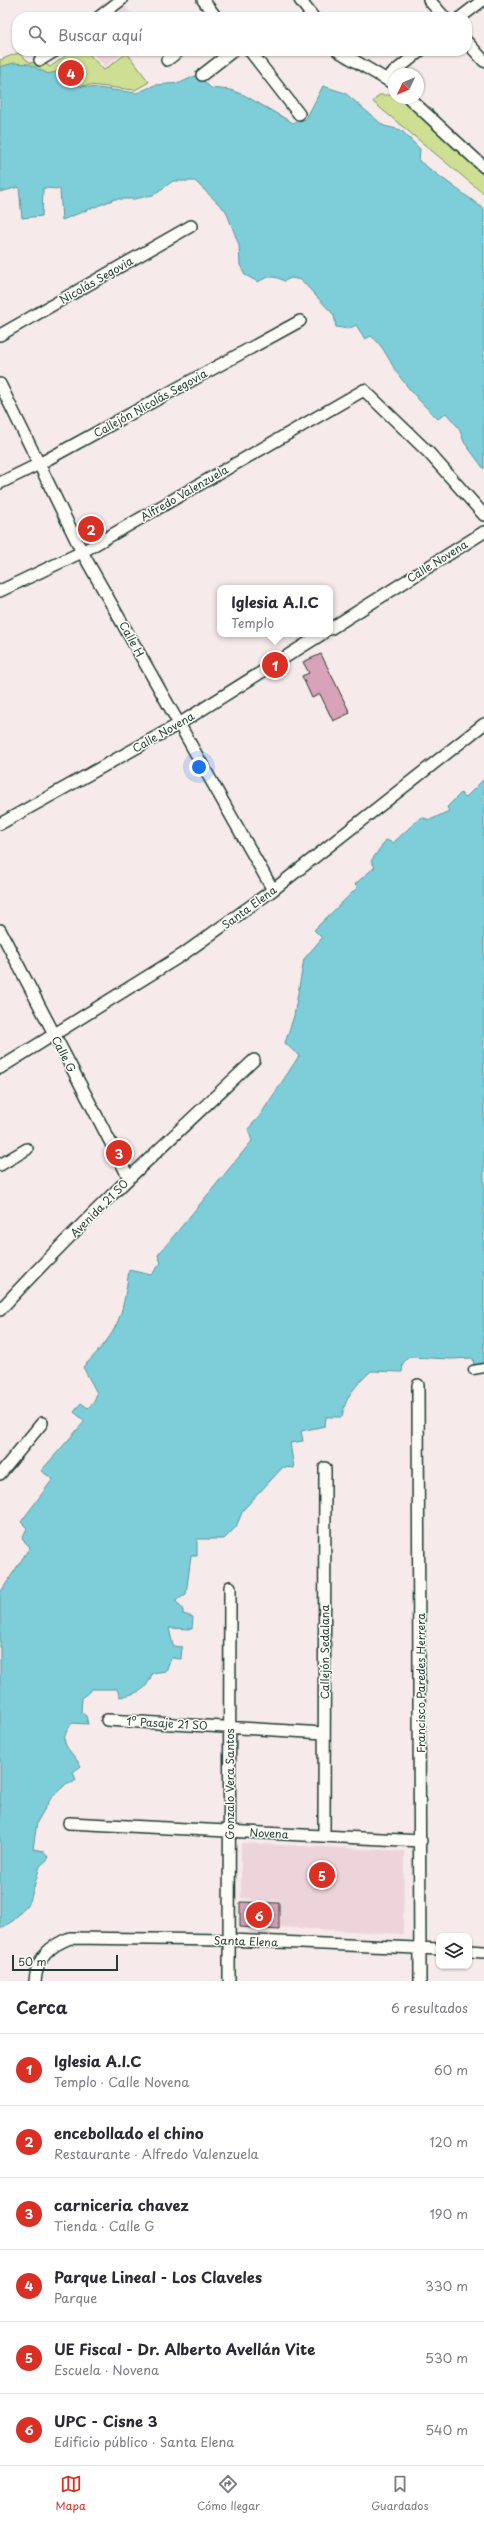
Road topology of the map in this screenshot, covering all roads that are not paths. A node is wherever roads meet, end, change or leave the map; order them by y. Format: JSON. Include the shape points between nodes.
{"nodes":[{"id":1,"x":120,"y":0,"type":"edge"},
{"id":2,"x":203,"y":0,"type":"edge"},
{"id":3,"x":300,"y":0,"type":"edge"},
{"id":4,"x":429,"y":0,"type":"edge"},
{"id":5,"x":483,"y":0,"type":"edge"},
{"id":6,"x":105,"y":12,"type":"edge"},
{"id":7,"x":212,"y":12,"type":"edge"},
{"id":8,"x":309,"y":12,"type":"edge"},
{"id":9,"x":440,"y":12,"type":"edge"},
{"id":10,"x":467,"y":12,"type":"edge"},
{"id":11,"x":472,"y":48,"type":"edge"},
{"id":12,"x":47,"y":56,"type":"edge"},
{"id":13,"x":173,"y":56,"type":"edge"},
{"id":14,"x":227,"y":56,"type":"edge"},
{"id":15,"x":254,"y":56,"type":"edge"},
{"id":16,"x":348,"y":56,"type":"edge"},
{"id":17,"x":415,"y":56,"type":"edge"},
{"id":18,"x":40,"y":60,"type":"dead end"},
{"id":19,"x":168,"y":60,"type":"dead end"},
{"id":20,"x":484,"y":61,"type":"edge"},
{"id":21,"x":403,"y":68,"type":"edge"},
{"id":22,"x":202,"y":75,"type":"dead end"},
{"id":23,"x":388,"y":80,"type":"edge"},
{"id":24,"x":416,"y":104,"type":"edge"},
{"id":25,"x":299,"y":114,"type":"dead end"},
{"id":26,"x":484,"y":167,"type":"edge"},
{"id":27,"x":191,"y":226,"type":"dead end"},
{"id":28,"x":300,"y":320,"type":"dead end"},
{"id":29,"x":0,"y":335,"type":"edge"},
{"id":30,"x":0,"y":384,"type":"edge"},
{"id":31,"x":39,"y":464,"type":"junction"},
{"id":32,"x":0,"y":483,"type":"edge"},
{"id":33,"x":484,"y":515,"type":"edge"},
{"id":34,"x":484,"y":532,"type":"edge"},
{"id":35,"x":82,"y":552,"type":"junction"},
{"id":36,"x":0,"y":591,"type":"edge"},
{"id":37,"x":333,"y":627,"type":"edge"},
{"id":38,"x":317,"y":637,"type":"edge"},
{"id":39,"x":180,"y":724,"type":"junction"},
{"id":40,"x":484,"y":724,"type":"edge"},
{"id":41,"x":0,"y":824,"type":"edge"},
{"id":42,"x":273,"y":890,"type":"junction"},
{"id":43,"x":0,"y":930,"type":"edge"},
{"id":44,"x":55,"y":1036,"type":"junction"},
{"id":45,"x":254,"y":1060,"type":"dead end"},
{"id":46,"x":0,"y":1068,"type":"edge"},
{"id":47,"x":27,"y":1149,"type":"dead end"},
{"id":48,"x":0,"y":1165,"type":"edge"},
{"id":49,"x":129,"y":1178,"type":"junction"},
{"id":50,"x":0,"y":1310,"type":"edge"},
{"id":51,"x":484,"y":1368,"type":"edge"},
{"id":52,"x":473,"y":1370,"type":"dead end"},
{"id":53,"x":418,"y":1385,"type":"dead end"},
{"id":54,"x":42,"y":1423,"type":"dead end"},
{"id":55,"x":325,"y":1468,"type":"dead end"},
{"id":56,"x":0,"y":1474,"type":"edge"},
{"id":57,"x":230,"y":1587,"type":"dead end"},
{"id":58,"x":106,"y":1720,"type":"dead end"},
{"id":59,"x":229,"y":1727,"type":"junction"},
{"id":60,"x":324,"y":1733,"type":"junction"},
{"id":61,"x":69,"y":1823,"type":"dead end"},
{"id":62,"x":229,"y":1831,"type":"junction"},
{"id":63,"x":324,"y":1836,"type":"junction"},
{"id":64,"x":421,"y":1841,"type":"junction"},
{"id":65,"x":229,"y":1940,"type":"junction"},
{"id":66,"x":420,"y":1948,"type":"junction"},
{"id":67,"x":436,"y":1949,"type":"edge"},
{"id":68,"x":472,"y":1951,"type":"edge"},
{"id":69,"x":484,"y":1952,"type":"edge"},
{"id":70,"x":35,"y":1981,"type":"edge"},
{"id":71,"x":228,"y":1981,"type":"edge"},
{"id":72,"x":420,"y":1981,"type":"edge"}],
"edges":[{"from":1,"to":6,"type":"street"},
{"from":2,"to":7,"type":"street"},
{"from":3,"to":8,"type":"street"},
{"from":4,"to":9,"type":"street"},
{"from":5,"to":10,"type":"street"},
{"from":11,"to":20,"type":"street"},
{"from":12,"to":18,"type":"street"},
{"from":13,"to":19,"type":"street"},
{"from":14,"to":22,"type":"street"},
{"from":15,"to":25,"type":"street"},
{"from":16,"to":23,"type":"street"},
{"from":17,"to":21,"type":"street"},
{"from":24,"to":26,"type":"street"},
{"from":27,"to":29,"type":"street","name":"Nicolás Segovia"},
{"from":28,"to":31,"type":"street","name":"Callejón Nicolás Segovia"},
{"from":30,"to":31,"type":"street","name":"Calle H"},
{"from":31,"to":32,"type":"street","name":"Callejón Nicolás Segovia"},
{"from":31,"to":35,"type":"street","name":"Calle H"},
{"from":33,"to":35,"type":"street","name":"Alfredo Valenzuela","via":[[429,453],[364,390]]},
{"from":34,"to":37,"type":"street","name":"Calle Novena"},
{"from":35,"to":36,"type":"street","name":"Alfredo Valenzuela"},
{"from":35,"to":39,"type":"street","name":"Calle H"},
{"from":38,"to":39,"type":"street","name":"Calle Novena"},
{"from":39,"to":41,"type":"street","name":"Calle Novena"},
{"from":39,"to":42,"type":"street","name":"Calle H"},
{"from":40,"to":42,"type":"street","name":"Santa Elena"},
{"from":42,"to":44,"type":"street","name":"Santa Elena","via":[[182,955]]},
{"from":43,"to":44,"type":"street","name":"Calle G"},
{"from":44,"to":46,"type":"street","name":"Santa Elena"},
{"from":44,"to":49,"type":"street","name":"Calle G"},
{"from":45,"to":49,"type":"street","name":"Avenida 21 SO"},
{"from":47,"to":48,"type":"street"},
{"from":49,"to":50,"type":"street","name":"Avenida 21 SO","via":[[40,1266]]},
{"from":51,"to":52,"type":"street"},
{"from":53,"to":64,"type":"street","name":"Francisco Paredes Herrera"},
{"from":54,"to":56,"type":"street"},
{"from":55,"to":60,"type":"street","name":"Callejón Sedalana"},
{"from":57,"to":59,"type":"street","name":"Gonzalo Vera Santos"},
{"from":58,"to":59,"type":"street","name":"1º Pasaje 21 SO"},
{"from":59,"to":60,"type":"street","name":"1º Pasaje 21 SO"},
{"from":59,"to":62,"type":"street","name":"Gonzalo Vera Santos"},
{"from":60,"to":63,"type":"street","name":"Callejón Sedalana"},
{"from":61,"to":62,"type":"street","name":"Novena"},
{"from":62,"to":63,"type":"street","name":"Novena"},
{"from":62,"to":65,"type":"street","name":"Gonzalo Vera Santos"},
{"from":63,"to":64,"type":"street","name":"Novena"},
{"from":64,"to":66,"type":"street","name":"Francisco Paredes Herrera"},
{"from":65,"to":66,"type":"street","name":"Santa Elena"},
{"from":65,"to":70,"type":"street","name":"Santa Elena","via":[[70,1938],[54,1944],[39,1961]]},
{"from":65,"to":71,"type":"street","name":"Gonzalo Vera Santos"},
{"from":66,"to":67,"type":"street","name":"Santa Elena"},
{"from":66,"to":72,"type":"street","name":"Francisco Paredes Herrera"},
{"from":68,"to":69,"type":"street"}]}
